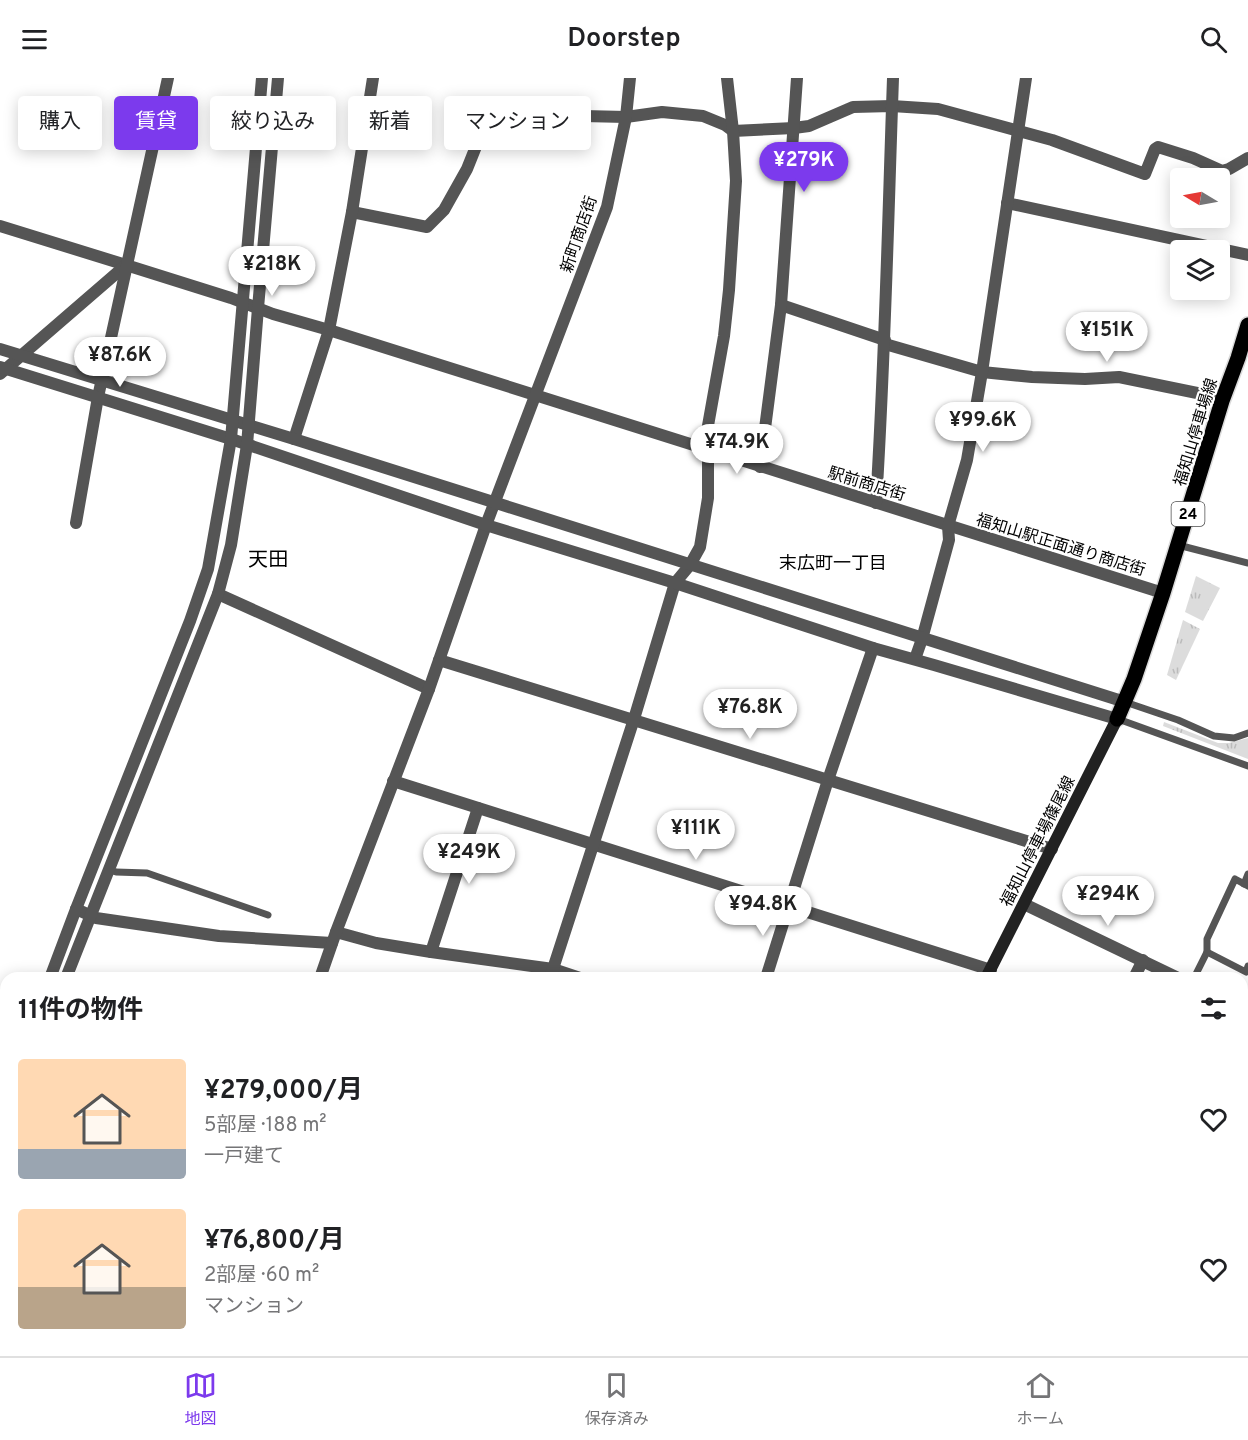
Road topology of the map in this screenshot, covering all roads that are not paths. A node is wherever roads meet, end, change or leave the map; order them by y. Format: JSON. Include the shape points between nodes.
{"nodes":[{"id":1,"x":168,"y":78,"type":"edge"},
{"id":2,"x":262,"y":78,"type":"edge"},
{"id":3,"x":279,"y":78,"type":"edge"},
{"id":4,"x":372,"y":78,"type":"edge"},
{"id":5,"x":630,"y":78,"type":"edge"},
{"id":6,"x":727,"y":78,"type":"edge"},
{"id":7,"x":797,"y":78,"type":"edge"},
{"id":8,"x":894,"y":78,"type":"edge"},
{"id":9,"x":1026,"y":78,"type":"edge"},
{"id":10,"x":892,"y":106,"type":"junction"},
{"id":11,"x":626,"y":117,"type":"junction"},
{"id":12,"x":794,"y":128,"type":"junction"},
{"id":13,"x":733,"y":131,"type":"junction"},
{"id":14,"x":1018,"y":131,"type":"junction"},
{"id":15,"x":1248,"y":158,"type":"edge"},
{"id":16,"x":1008,"y":203,"type":"junction"},
{"id":17,"x":352,"y":212,"type":"junction"},
{"id":18,"x":0,"y":226,"type":"edge"},
{"id":19,"x":1248,"y":255,"type":"edge"},
{"id":20,"x":126,"y":265,"type":"junction"},
{"id":21,"x":243,"y":303,"type":"junction"},
{"id":22,"x":781,"y":305,"type":"junction"},
{"id":23,"x":258,"y":308,"type":"junction"},
{"id":24,"x":1248,"y":325,"type":"edge"},
{"id":25,"x":329,"y":330,"type":"junction"},
{"id":26,"x":885,"y":342,"type":"junction"},
{"id":27,"x":0,"y":350,"type":"edge"},
{"id":28,"x":20,"y":356,"type":"junction"},
{"id":29,"x":1243,"y":360,"type":"edge"},
{"id":30,"x":2,"y":370,"type":"edge"},
{"id":31,"x":982,"y":372,"type":"junction"},
{"id":32,"x":102,"y":380,"type":"junction"},
{"id":33,"x":536,"y":395,"type":"junction"},
{"id":34,"x":98,"y":397,"type":"junction"},
{"id":35,"x":1222,"y":401,"type":"junction"},
{"id":36,"x":232,"y":421,"type":"junction"},
{"id":37,"x":249,"y":425,"type":"junction"},
{"id":38,"x":231,"y":439,"type":"junction"},
{"id":39,"x":294,"y":439,"type":"junction"},
{"id":40,"x":247,"y":445,"type":"junction"},
{"id":41,"x":704,"y":448,"type":"junction"},
{"id":42,"x":760,"y":467,"type":"junction"},
{"id":43,"x":876,"y":503,"type":"junction"},
{"id":44,"x":495,"y":504,"type":"junction"},
{"id":45,"x":76,"y":523,"type":"dead end"},
{"id":46,"x":486,"y":525,"type":"junction"},
{"id":47,"x":948,"y":526,"type":"junction"},
{"id":48,"x":1179,"y":545,"type":"junction"},
{"id":49,"x":1248,"y":563,"type":"edge"},
{"id":50,"x":690,"y":565,"type":"junction"},
{"id":51,"x":675,"y":583,"type":"junction"},
{"id":52,"x":1163,"y":593,"type":"junction"},
{"id":53,"x":218,"y":594,"type":"junction"},
{"id":54,"x":922,"y":639,"type":"junction"},
{"id":55,"x":873,"y":648,"type":"junction"},
{"id":56,"x":915,"y":659,"type":"junction"},
{"id":57,"x":439,"y":660,"type":"junction"},
{"id":58,"x":429,"y":689,"type":"junction"},
{"id":59,"x":1125,"y":702,"type":"junction"},
{"id":60,"x":634,"y":719,"type":"junction"},
{"id":61,"x":1117,"y":719,"type":"junction"},
{"id":62,"x":1248,"y":732,"type":"edge"},
{"id":63,"x":1248,"y":766,"type":"edge"},
{"id":64,"x":828,"y":780,"type":"junction"},
{"id":65,"x":393,"y":781,"type":"junction"},
{"id":66,"x":478,"y":808,"type":"junction"},
{"id":67,"x":593,"y":844,"type":"junction"},
{"id":68,"x":1052,"y":849,"type":"junction"},
{"id":69,"x":109,"y":870,"type":"junction"},
{"id":70,"x":1248,"y":874,"type":"edge"},
{"id":71,"x":1246,"y":885,"type":"edge"},
{"id":72,"x":1024,"y":904,"type":"junction"},
{"id":73,"x":788,"y":905,"type":"junction"},
{"id":74,"x":76,"y":909,"type":"junction"},
{"id":75,"x":90,"y":915,"type":"junction"},
{"id":76,"x":268,"y":915,"type":"dead end"},
{"id":77,"x":334,"y":938,"type":"junction"},
{"id":78,"x":431,"y":952,"type":"junction"},
{"id":79,"x":1207,"y":952,"type":"junction"},
{"id":80,"x":1143,"y":960,"type":"junction"},
{"id":81,"x":1248,"y":966,"type":"edge"},
{"id":82,"x":52,"y":972,"type":"edge"},
{"id":83,"x":68,"y":972,"type":"edge"},
{"id":84,"x":322,"y":972,"type":"edge"},
{"id":85,"x":540,"y":972,"type":"edge"},
{"id":86,"x":552,"y":972,"type":"edge"},
{"id":87,"x":768,"y":972,"type":"edge"},
{"id":88,"x":982,"y":972,"type":"edge"},
{"id":89,"x":989,"y":972,"type":"edge"},
{"id":90,"x":1137,"y":972,"type":"edge"},
{"id":91,"x":1166,"y":972,"type":"edge"},
{"id":92,"x":1197,"y":972,"type":"edge"}],
"edges":[{"from":1,"to":20,"type":"street"},
{"from":2,"to":21,"type":"street"},
{"from":3,"to":23,"type":"street"},
{"from":4,"to":17,"type":"street"},
{"from":5,"to":11,"type":"street","name":"新町商店街"},
{"from":6,"to":13,"type":"street"},
{"from":7,"to":12,"type":"street"},
{"from":8,"to":10,"type":"street"},
{"from":9,"to":14,"type":"street"},
{"from":10,"to":12,"type":"street","via":[[853,107],[809,126]]},
{"from":10,"to":14,"type":"street","via":[[938,109]]},
{"from":10,"to":26,"type":"street"},
{"from":11,"to":13,"type":"street","via":[[662,112],[703,116]]},
{"from":11,"to":17,"type":"street","via":[[501,114],[487,119],[467,169],[444,210],[427,227]]},
{"from":11,"to":33,"type":"street","name":"新町商店街","via":[[607,207]]},
{"from":12,"to":13,"type":"street"},
{"from":12,"to":22,"type":"street"},
{"from":13,"to":41,"type":"street","via":[[736,181],[729,290]]},
{"from":14,"to":15,"type":"street","via":[[1144,174],[1158,147],[1222,171]]},
{"from":14,"to":16,"type":"street"},
{"from":16,"to":19,"type":"street"},
{"from":16,"to":31,"type":"street"},
{"from":17,"to":25,"type":"street"},
{"from":18,"to":20,"type":"street","name":"駅前商店街"},
{"from":20,"to":21,"type":"street","name":"駅前商店街"},
{"from":20,"to":28,"type":"street"},
{"from":20,"to":32,"type":"street"},
{"from":21,"to":23,"type":"street","name":"駅前商店街"},
{"from":21,"to":36,"type":"street"},
{"from":22,"to":26,"type":"street"},
{"from":22,"to":42,"type":"street"},
{"from":23,"to":25,"type":"street","name":"駅前商店街"},
{"from":23,"to":37,"type":"street"},
{"from":24,"to":29,"type":"main road","name":"福知山停車場線","number":"24"},
{"from":25,"to":33,"type":"street","name":"駅前商店街"},
{"from":25,"to":39,"type":"street"},
{"from":26,"to":31,"type":"street"},
{"from":26,"to":43,"type":"street"},
{"from":27,"to":28,"type":"street"},
{"from":28,"to":30,"type":"street"},
{"from":28,"to":32,"type":"street"},
{"from":29,"to":35,"type":"main road","name":"福知山停車場線","number":"24"},
{"from":30,"to":34,"type":"street"},
{"from":31,"to":35,"type":"street","via":[[1086,379],[1119,377]]},
{"from":31,"to":47,"type":"street","via":[[967,460]]},
{"from":32,"to":34,"type":"street"},
{"from":32,"to":36,"type":"street"},
{"from":33,"to":41,"type":"street","name":"駅前商店街"},
{"from":33,"to":44,"type":"street","name":"新町商店街"},
{"from":34,"to":38,"type":"street"},
{"from":34,"to":45,"type":"street"},
{"from":35,"to":48,"type":"main road","name":"福知山停車場線","number":"24"},
{"from":36,"to":37,"type":"street"},
{"from":36,"to":38,"type":"street"},
{"from":37,"to":39,"type":"street"},
{"from":37,"to":40,"type":"street"},
{"from":38,"to":40,"type":"street"},
{"from":38,"to":74,"type":"street","via":[[207,569],[190,621]]},
{"from":39,"to":44,"type":"street"},
{"from":40,"to":46,"type":"street"},
{"from":40,"to":53,"type":"street","via":[[231,545]]},
{"from":41,"to":42,"type":"street","name":"駅前商店街"},
{"from":41,"to":50,"type":"street","via":[[708,459],[708,498],[700,547]]},
{"from":42,"to":43,"type":"street","name":"駅前商店街"},
{"from":43,"to":47,"type":"street","name":"駅前商店街"},
{"from":44,"to":46,"type":"street","name":"新町商店街"},
{"from":44,"to":50,"type":"street"},
{"from":46,"to":51,"type":"street"},
{"from":46,"to":57,"type":"street","name":"新町商店街"},
{"from":47,"to":52,"type":"street","name":"福知山駅正面通り商店街"},
{"from":47,"to":54,"type":"street","via":[[949,540]]},
{"from":48,"to":49,"type":"lane"},
{"from":48,"to":52,"type":"main road","name":"福知山停車場線","number":"24"},
{"from":50,"to":51,"type":"street"},
{"from":50,"to":54,"type":"street"},
{"from":51,"to":55,"type":"street"},
{"from":51,"to":60,"type":"street"},
{"from":52,"to":59,"type":"main road","name":"福知山停車場線","number":"24"},
{"from":53,"to":58,"type":"street"},
{"from":53,"to":69,"type":"street"},
{"from":54,"to":56,"type":"street"},
{"from":54,"to":59,"type":"street"},
{"from":55,"to":56,"type":"street"},
{"from":55,"to":64,"type":"street"},
{"from":56,"to":61,"type":"street"},
{"from":57,"to":58,"type":"street","name":"新町商店街"},
{"from":57,"to":60,"type":"street"},
{"from":58,"to":65,"type":"street","name":"新町商店街"},
{"from":59,"to":61,"type":"main road","name":"福知山停車場線","number":"24"},
{"from":59,"to":62,"type":"lane","via":[[1214,736],[1234,738]]},
{"from":60,"to":64,"type":"street"},
{"from":60,"to":67,"type":"street"},
{"from":61,"to":63,"type":"lane"},
{"from":61,"to":68,"type":"main road","name":"福知山停車場篠尾線"},
{"from":64,"to":68,"type":"street"},
{"from":64,"to":73,"type":"street"},
{"from":65,"to":66,"type":"street"},
{"from":65,"to":77,"type":"street","name":"新町商店街"},
{"from":66,"to":67,"type":"street"},
{"from":66,"to":78,"type":"street"},
{"from":67,"to":73,"type":"street"},
{"from":67,"to":86,"type":"street"},
{"from":68,"to":72,"type":"main road","name":"福知山停車場篠尾線"},
{"from":69,"to":75,"type":"street"},
{"from":69,"to":76,"type":"lane","via":[[147,873]]},
{"from":70,"to":71,"type":"lane"},
{"from":71,"to":79,"type":"lane","via":[[1235,879],[1207,939]]},
{"from":72,"to":80,"type":"street"},
{"from":72,"to":89,"type":"main road","name":"福知山停車場篠尾線"},
{"from":73,"to":87,"type":"street"},
{"from":73,"to":88,"type":"street"},
{"from":74,"to":75,"type":"street"},
{"from":74,"to":82,"type":"street"},
{"from":75,"to":77,"type":"street","via":[[219,936]]},
{"from":75,"to":83,"type":"street"},
{"from":77,"to":78,"type":"street"},
{"from":77,"to":84,"type":"street","name":"新町商店街"},
{"from":78,"to":85,"type":"street"},
{"from":79,"to":81,"type":"lane","via":[[1246,972]]},
{"from":79,"to":92,"type":"lane"},
{"from":80,"to":90,"type":"street"},
{"from":80,"to":91,"type":"street"}]}
